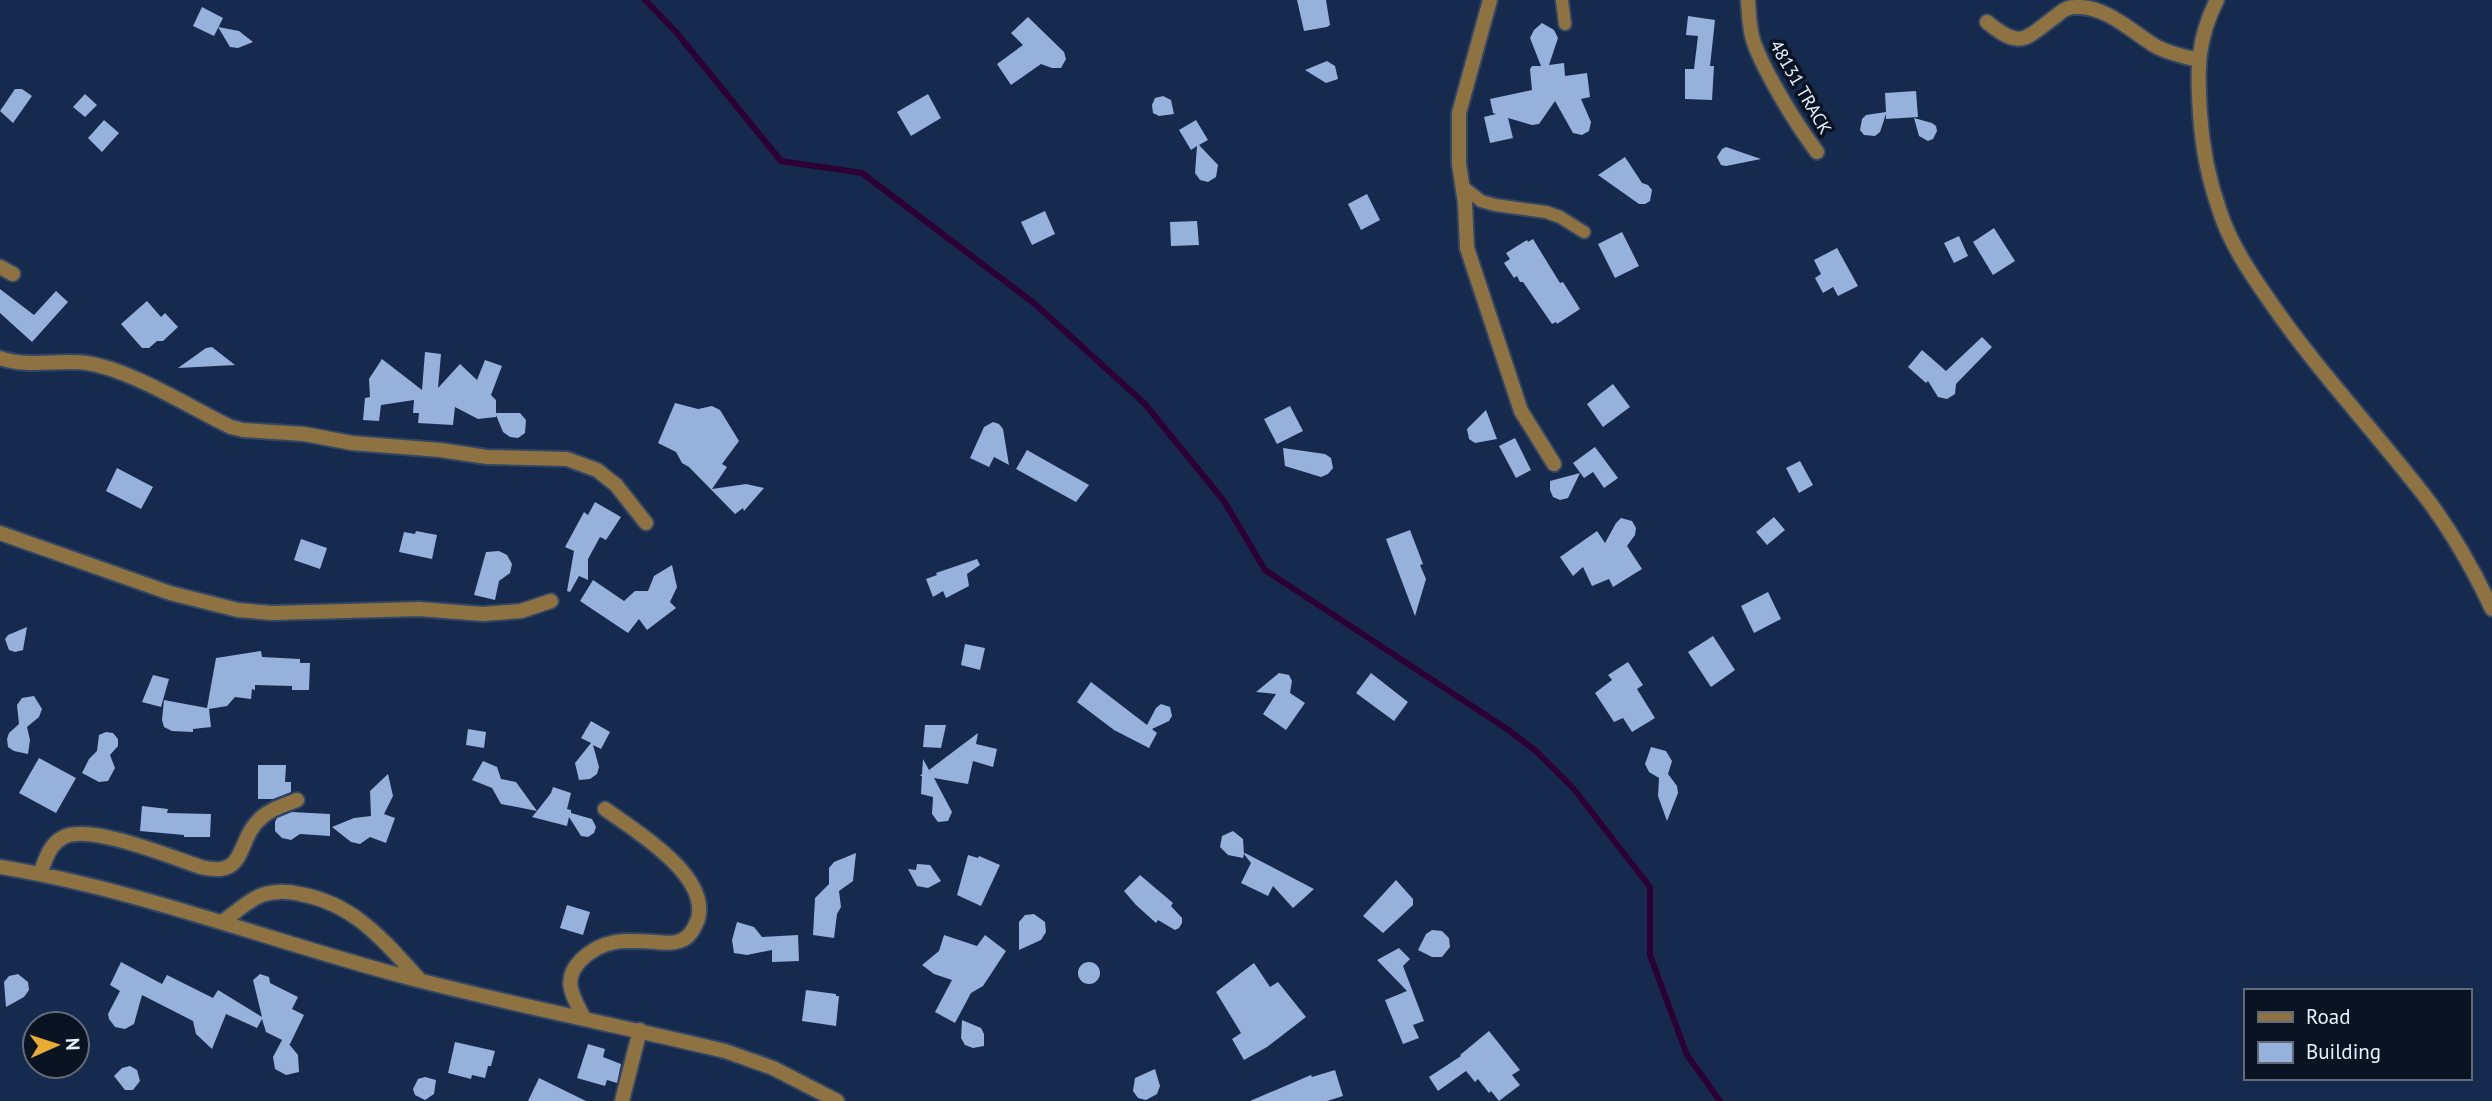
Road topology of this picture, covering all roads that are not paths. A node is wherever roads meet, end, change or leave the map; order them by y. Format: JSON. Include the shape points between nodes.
{"nodes":[{"id":1,"x":1490,"y":0,"type":"edge"},
{"id":2,"x":1562,"y":0,"type":"edge"},
{"id":3,"x":1748,"y":0,"type":"edge"},
{"id":4,"x":2217,"y":0,"type":"edge"},
{"id":5,"x":1987,"y":22,"type":"dead end"},
{"id":6,"x":1564,"y":24,"type":"dead end"},
{"id":7,"x":2199,"y":60,"type":"junction"},
{"id":8,"x":1816,"y":152,"type":"dead end"},
{"id":9,"x":1462,"y":186,"type":"junction"},
{"id":10,"x":1584,"y":232,"type":"dead end"},
{"id":11,"x":0,"y":358,"type":"edge"},
{"id":12,"x":1554,"y":464,"type":"dead end"},
{"id":13,"x":646,"y":523,"type":"dead end"},
{"id":14,"x":0,"y":533,"type":"edge"},
{"id":15,"x":551,"y":601,"type":"dead end"},
{"id":16,"x":2492,"y":609,"type":"edge"},
{"id":17,"x":297,"y":800,"type":"dead end"},
{"id":18,"x":605,"y":809,"type":"dead end"},
{"id":19,"x":0,"y":867,"type":"edge"},
{"id":20,"x":40,"y":874,"type":"junction"},
{"id":21,"x":222,"y":922,"type":"junction"},
{"id":22,"x":420,"y":980,"type":"junction"},
{"id":23,"x":584,"y":1018,"type":"junction"},
{"id":24,"x":640,"y":1030,"type":"junction"},
{"id":25,"x":622,"y":1101,"type":"edge"},
{"id":26,"x":837,"y":1101,"type":"edge"}],
"edges":[{"from":1,"to":9,"type":"street","via":[[1459,113]]},
{"from":2,"to":6,"type":"lane"},
{"from":3,"to":8,"type":"street","name":"48131 TRACK","via":[[1754,44]]},
{"from":4,"to":7,"type":"street","via":[[2201,41]]},
{"from":5,"to":7,"type":"street","via":[[2020,39],[2076,6],[2101,11],[2160,48]]},
{"from":7,"to":16,"type":"street","via":[[2209,176],[2220,214],[2249,271],[2290,331],[2424,495]]},
{"from":9,"to":10,"type":"lane","via":[[1481,201],[1546,212]]},
{"from":9,"to":12,"type":"street","via":[[1472,269],[1521,411]]},
{"from":11,"to":13,"type":"street","via":[[14,363],[88,363],[133,378],[243,430],[487,457],[567,459],[597,470],[616,485]]},
{"from":14,"to":15,"type":"street","via":[[135,582],[238,610],[419,609],[483,614],[521,611]]},
{"from":17,"to":20,"type":"street","via":[[261,817],[237,861],[225,870],[77,833],[52,845]]},
{"from":18,"to":23,"type":"street","via":[[678,865],[697,898],[699,914],[681,941],[628,939],[601,945],[584,957],[573,968],[569,982]]},
{"from":19,"to":20,"type":"street"},
{"from":20,"to":21,"type":"street"},
{"from":21,"to":22,"type":"street"},
{"from":21,"to":22,"type":"street","via":[[260,896],[291,892],[322,898],[360,920]]},
{"from":22,"to":23,"type":"street"},
{"from":23,"to":24,"type":"street"},
{"from":24,"to":25,"type":"street"},
{"from":24,"to":26,"type":"street","via":[[773,1068]]}]}
